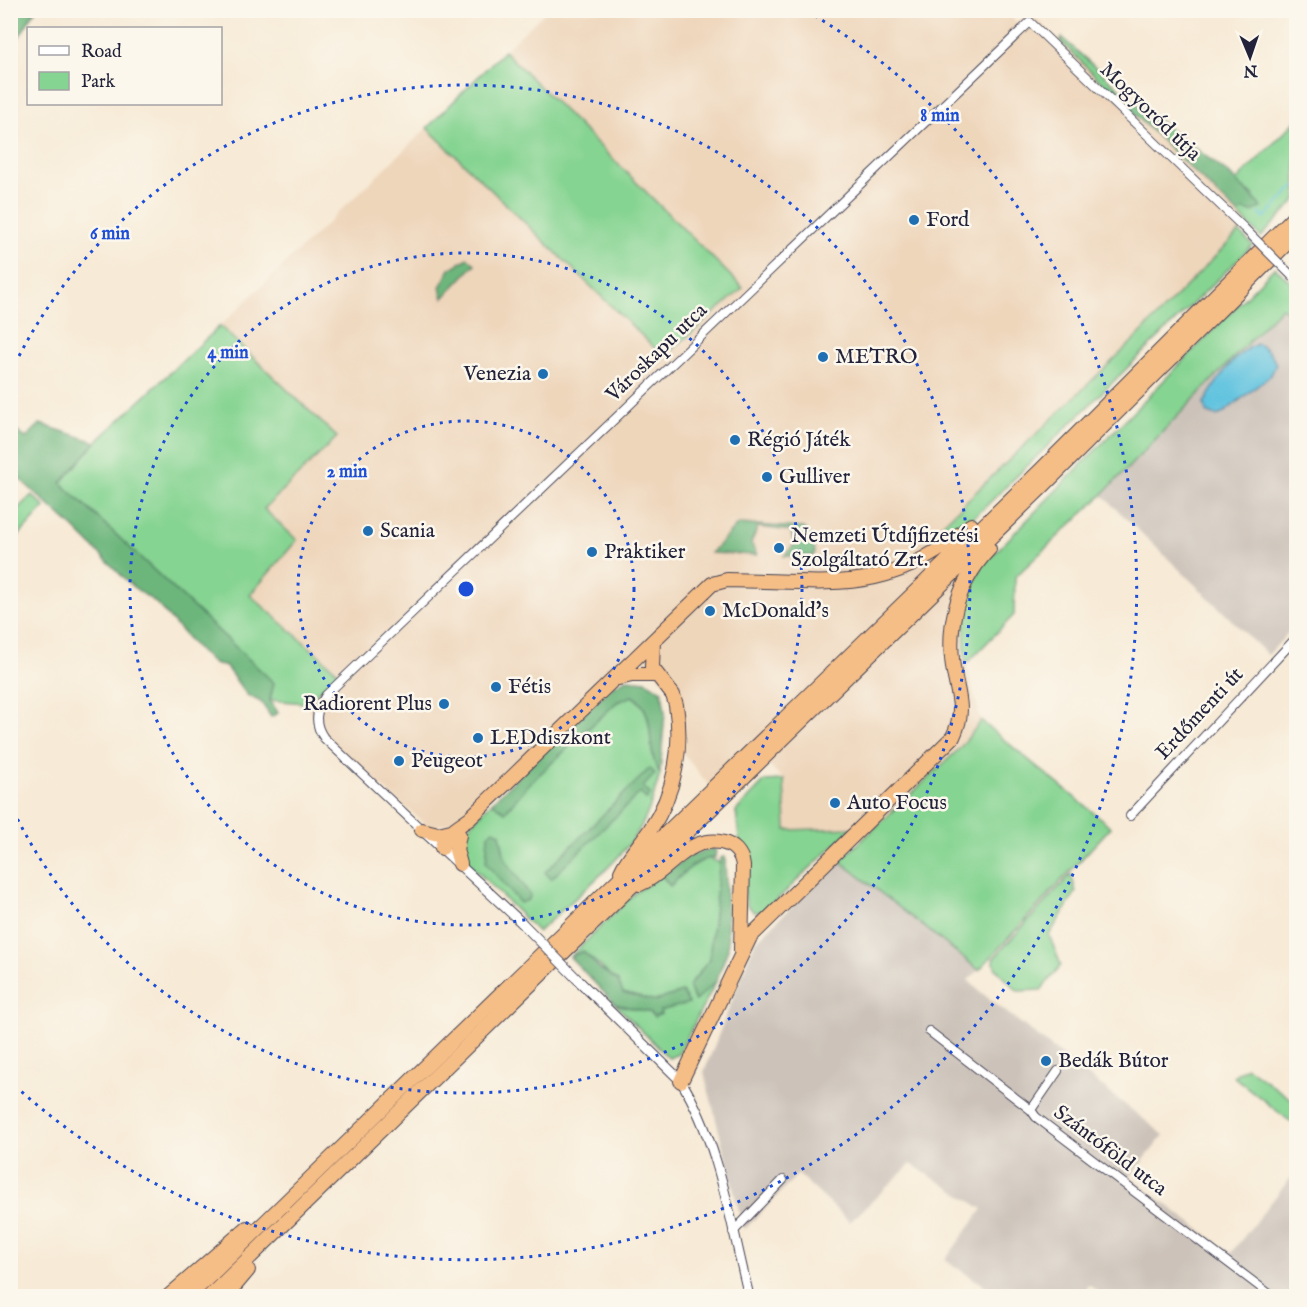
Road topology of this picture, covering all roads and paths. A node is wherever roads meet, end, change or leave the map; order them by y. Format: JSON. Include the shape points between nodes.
{"nodes":[{"id":1,"x":1030,"y":22,"type":"joint"},
{"id":2,"x":1296,"y":215,"type":"edge"},
{"id":3,"x":1296,"y":234,"type":"edge"},
{"id":4,"x":1295,"y":280,"type":"edge"},
{"id":5,"x":1041,"y":470,"type":"junction"},
{"id":6,"x":1043,"y":486,"type":"junction"},
{"id":7,"x":1296,"y":638,"type":"edge"},
{"id":8,"x":653,"y":641,"type":"junction"},
{"id":9,"x":635,"y":658,"type":"junction"},
{"id":10,"x":651,"y":672,"type":"junction"},
{"id":11,"x":612,"y":680,"type":"junction"},
{"id":12,"x":1130,"y":816,"type":"dead end"},
{"id":13,"x":422,"y":830,"type":"junction"},
{"id":14,"x":455,"y":833,"type":"junction"},
{"id":15,"x":442,"y":848,"type":"junction"},
{"id":16,"x":460,"y":864,"type":"junction"},
{"id":17,"x":622,"y":886,"type":"junction"},
{"id":18,"x":744,"y":904,"type":"junction"},
{"id":19,"x":764,"y":918,"type":"junction"},
{"id":20,"x":742,"y":932,"type":"junction"},
{"id":21,"x":741,"y":954,"type":"junction"},
{"id":22,"x":929,"y":1031,"type":"dead end"},
{"id":23,"x":1058,"y":1071,"type":"dead end"},
{"id":24,"x":681,"y":1081,"type":"junction"},
{"id":25,"x":1031,"y":1110,"type":"junction"},
{"id":26,"x":308,"y":1180,"type":"junction"},
{"id":27,"x":783,"y":1180,"type":"dead end"},
{"id":28,"x":733,"y":1232,"type":"junction"},
{"id":29,"x":276,"y":1233,"type":"junction"},
{"id":30,"x":169,"y":1296,"type":"edge"},
{"id":31,"x":189,"y":1296,"type":"edge"},
{"id":32,"x":210,"y":1296,"type":"edge"},
{"id":33,"x":226,"y":1296,"type":"edge"},
{"id":34,"x":749,"y":1296,"type":"edge"},
{"id":35,"x":1272,"y":1296,"type":"edge"}],
"edges":[{"from":1,"to":4,"type":"street","name":"Mogyoród útja","bridge":true},
{"from":1,"to":13,"type":"street","name":"Városkapu utca","via":[[322,700],[316,716],[324,738]]},
{"from":2,"to":5,"type":"highway"},
{"from":3,"to":6,"type":"highway"},
{"from":5,"to":8,"type":"highway","via":[[1015,487],[944,548],[922,561],[886,576],[842,581],[716,582]]},
{"from":5,"to":17,"type":"highway"},
{"from":6,"to":17,"type":"highway"},
{"from":6,"to":19,"type":"highway","via":[[1029,509],[979,560],[957,597],[951,655],[962,714],[954,737]]},
{"from":7,"to":12,"type":"street","name":"Erdőmenti út"},
{"from":8,"to":9,"type":"highway"},
{"from":8,"to":10,"type":"highway"},
{"from":9,"to":10,"type":"highway"},
{"from":9,"to":11,"type":"highway"},
{"from":10,"to":11,"type":"highway"},
{"from":10,"to":17,"type":"highway","via":[[668,688],[676,705],[678,739],[673,783],[661,813],[626,859]]},
{"from":11,"to":14,"type":"highway"},
{"from":13,"to":14,"type":"highway"},
{"from":13,"to":15,"type":"street"},
{"from":14,"to":15,"type":"highway"},
{"from":14,"to":16,"type":"highway"},
{"from":15,"to":16,"type":"street"},
{"from":16,"to":24,"type":"street","bridge":true},
{"from":17,"to":18,"type":"highway","via":[[650,880],[690,848],[707,842],[729,844],[742,857]]},
{"from":17,"to":26,"type":"highway"},
{"from":17,"to":29,"type":"highway"},
{"from":18,"to":19,"type":"highway","via":[[750,914]]},
{"from":18,"to":20,"type":"highway"},
{"from":19,"to":20,"type":"highway"},
{"from":19,"to":21,"type":"highway"},
{"from":20,"to":21,"type":"highway"},
{"from":21,"to":24,"type":"highway"},
{"from":22,"to":25,"type":"street","name":"Szántóföld utca"},
{"from":23,"to":25,"type":"street"},
{"from":24,"to":28,"type":"street","via":[[704,1127]]},
{"from":25,"to":35,"type":"street","name":"Szántóföld utca"},
{"from":26,"to":30,"type":"highway"},
{"from":26,"to":31,"type":"highway"},
{"from":27,"to":28,"type":"street"},
{"from":28,"to":34,"type":"street"},
{"from":29,"to":32,"type":"highway"},
{"from":29,"to":33,"type":"highway"}]}
